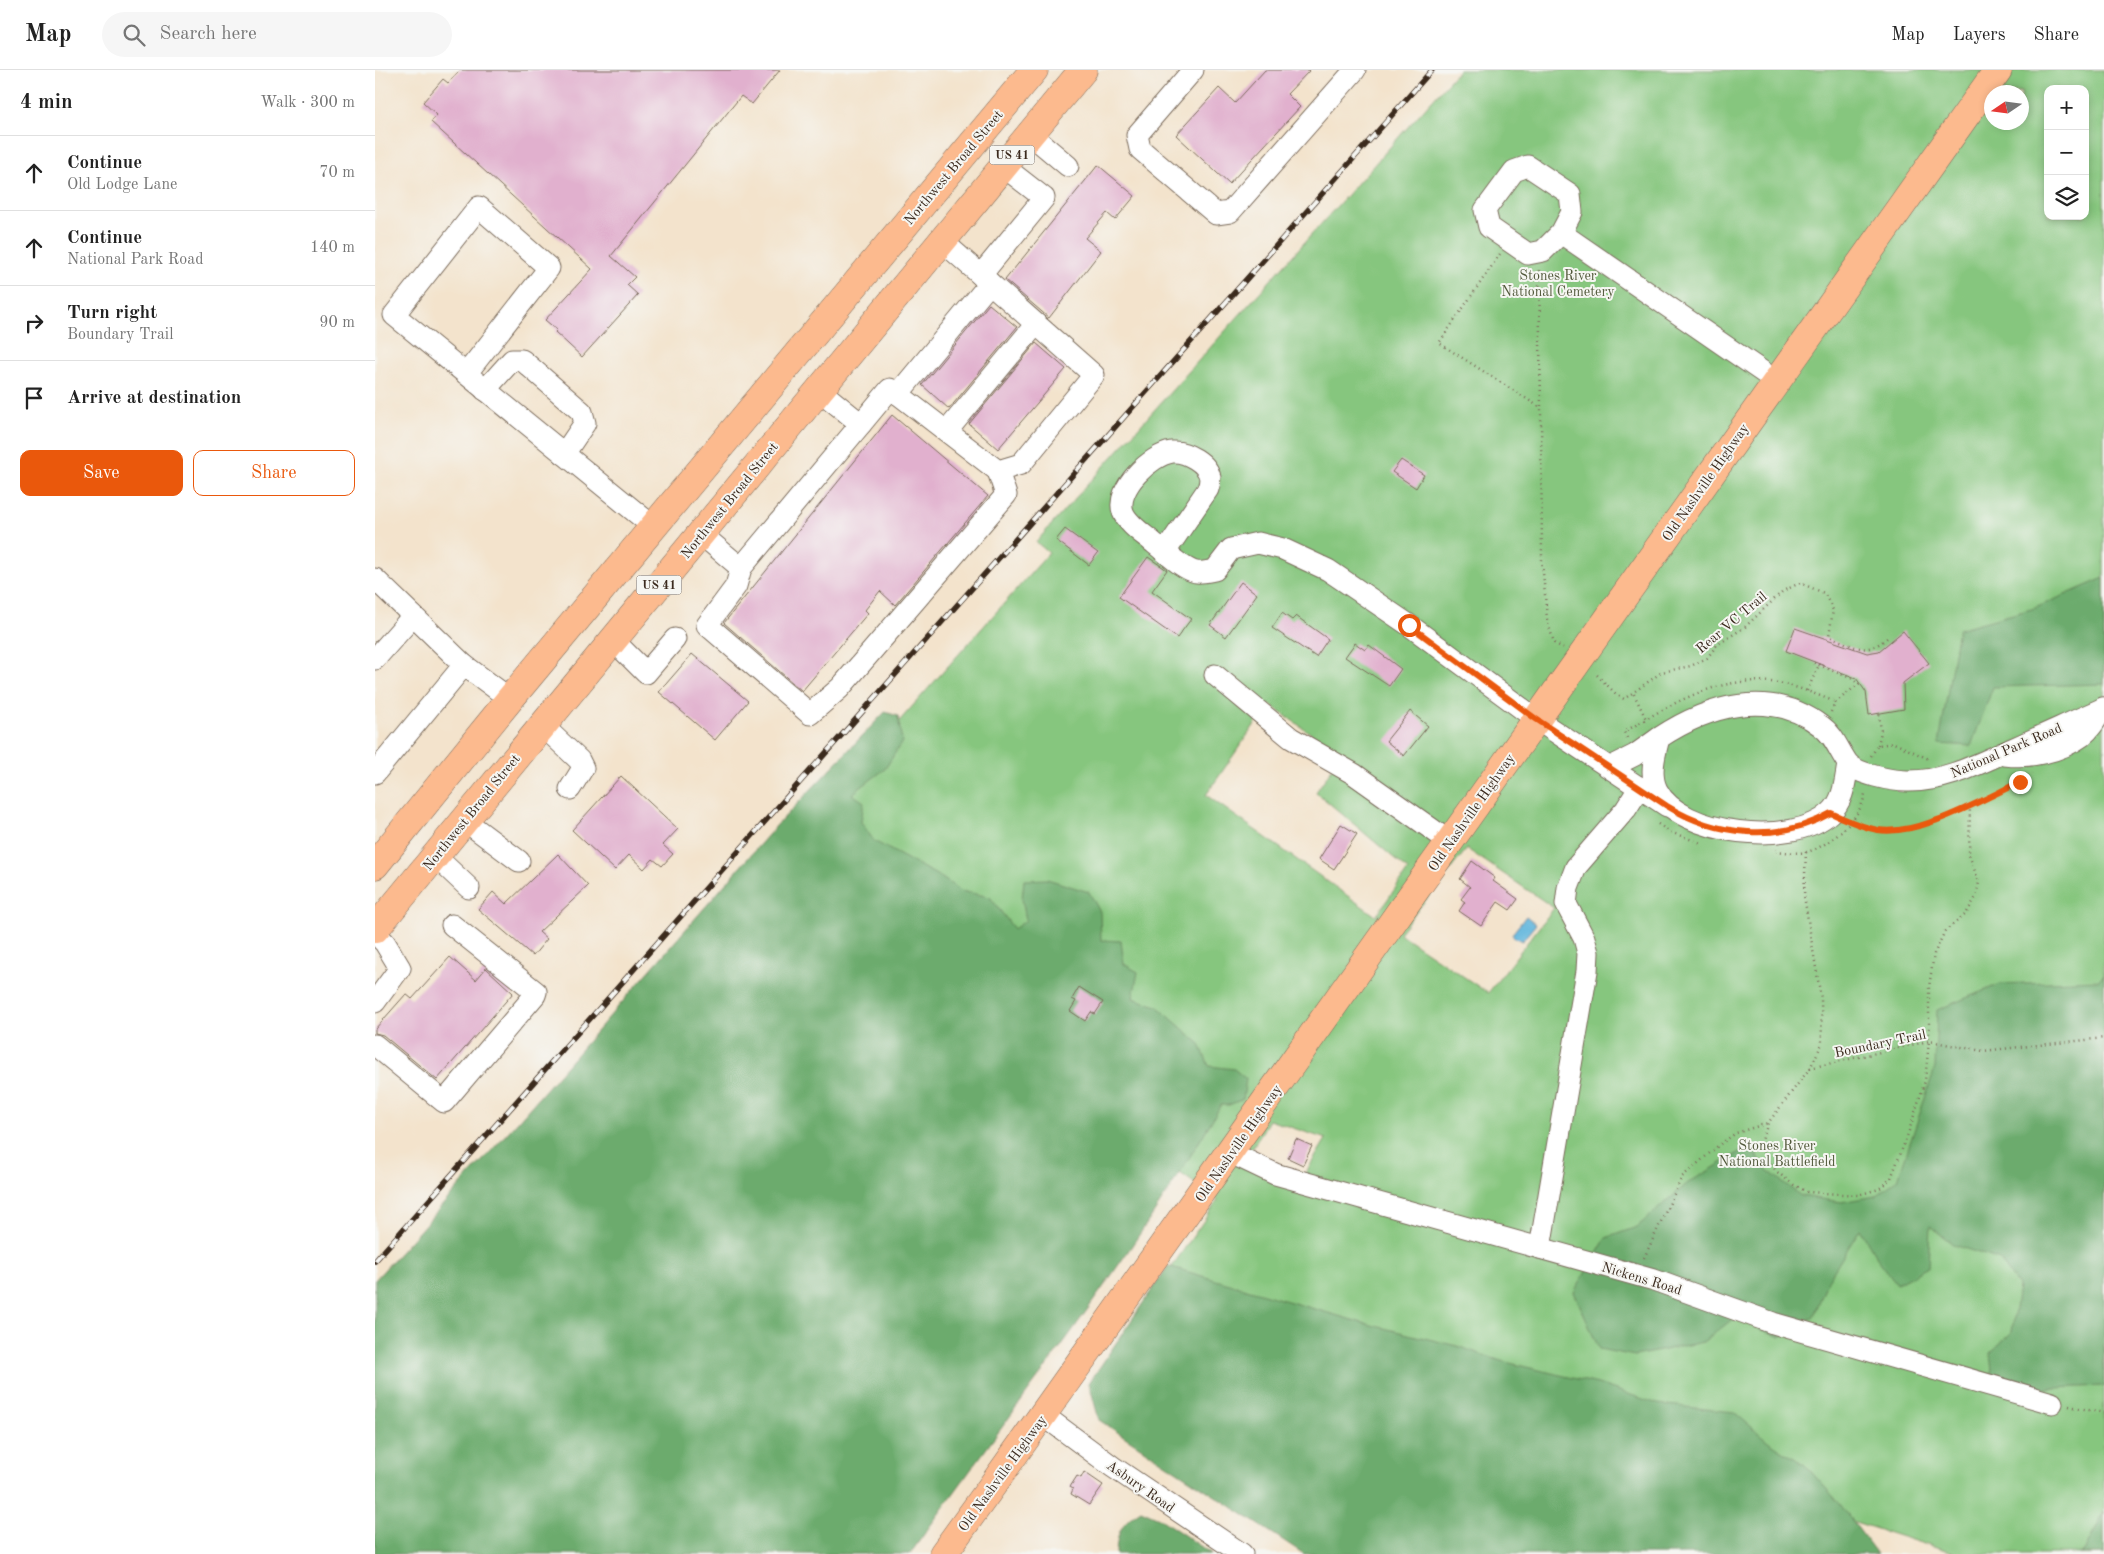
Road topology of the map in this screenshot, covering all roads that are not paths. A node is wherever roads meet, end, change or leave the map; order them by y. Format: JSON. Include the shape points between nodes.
{"nodes":[{"id":1,"x":1034,"y":70,"type":"edge"},
{"id":2,"x":1083,"y":70,"type":"edge"},
{"id":3,"x":1193,"y":70,"type":"edge"},
{"id":4,"x":1355,"y":70,"type":"edge"},
{"id":5,"x":1998,"y":70,"type":"edge"},
{"id":6,"x":1030,"y":134,"type":"junction"},
{"id":7,"x":1003,"y":166,"type":"junction"},
{"id":8,"x":1068,"y":166,"type":"dead end"},
{"id":9,"x":913,"y":217,"type":"junction"},
{"id":10,"x":1561,"y":233,"type":"junction"},
{"id":11,"x":941,"y":240,"type":"junction"},
{"id":12,"x":985,"y":279,"type":"junction"},
{"id":13,"x":1036,"y":324,"type":"junction"},
{"id":14,"x":465,"y":374,"type":"junction"},
{"id":15,"x":1776,"y":382,"type":"junction"},
{"id":16,"x":485,"y":390,"type":"junction"},
{"id":17,"x":819,"y":390,"type":"junction"},
{"id":18,"x":898,"y":394,"type":"junction"},
{"id":19,"x":861,"y":424,"type":"junction"},
{"id":20,"x":947,"y":431,"type":"junction"},
{"id":21,"x":564,"y":454,"type":"junction"},
{"id":22,"x":998,"y":471,"type":"junction"},
{"id":23,"x":655,"y":528,"type":"junction"},
{"id":24,"x":694,"y":543,"type":"junction"},
{"id":25,"x":1165,"y":552,"type":"junction"},
{"id":26,"x":741,"y":568,"type":"junction"},
{"id":27,"x":375,"y":579,"type":"edge"},
{"id":28,"x":413,"y":616,"type":"junction"},
{"id":29,"x":675,"y":639,"type":"dead end"},
{"id":30,"x":613,"y":640,"type":"junction"},
{"id":31,"x":375,"y":659,"type":"edge"},
{"id":32,"x":465,"y":665,"type":"junction"},
{"id":33,"x":1215,"y":674,"type":"dead end"},
{"id":34,"x":510,"y":699,"type":"junction"},
{"id":35,"x":2104,"y":708,"type":"edge"},
{"id":36,"x":1536,"y":719,"type":"junction"},
{"id":37,"x":542,"y":726,"type":"junction"},
{"id":38,"x":1659,"y":738,"type":"junction"},
{"id":39,"x":1848,"y":764,"type":"junction"},
{"id":40,"x":1611,"y":767,"type":"junction"},
{"id":41,"x":375,"y":774,"type":"edge"},
{"id":42,"x":1640,"y":787,"type":"junction"},
{"id":43,"x":570,"y":789,"type":"dead end"},
{"id":44,"x":1667,"y":806,"type":"junction"},
{"id":45,"x":464,"y":820,"type":"junction"},
{"id":46,"x":1450,"y":842,"type":"junction"},
{"id":47,"x":435,"y":856,"type":"junction"},
{"id":48,"x":519,"y":861,"type":"dead end"},
{"id":49,"x":375,"y":865,"type":"edge"},
{"id":50,"x":469,"y":888,"type":"dead end"},
{"id":51,"x":452,"y":925,"type":"dead end"},
{"id":52,"x":375,"y":929,"type":"edge"},
{"id":53,"x":375,"y":933,"type":"edge"},
{"id":54,"x":375,"y":1002,"type":"edge"},
{"id":55,"x":375,"y":1046,"type":"edge"},
{"id":56,"x":1231,"y":1153,"type":"junction"},
{"id":57,"x":1540,"y":1248,"type":"junction"},
{"id":58,"x":2052,"y":1403,"type":"road end"},
{"id":59,"x":1043,"y":1415,"type":"junction"},
{"id":60,"x":943,"y":1554,"type":"edge"},
{"id":61,"x":1242,"y":1554,"type":"edge"}],
"edges":[{"from":1,"to":9,"type":"main road","name":"Northwest Broad Street","number":"US 41"},
{"from":2,"to":6,"type":"main road","name":"Northwest Broad Street","number":"US 41"},
{"from":3,"to":4,"type":"street","via":[[1137,134],[1137,142],[1140,149],[1216,214],[1223,215],[1230,212]]},
{"from":5,"to":15,"type":"main road","name":"Old Nashville Highway"},
{"from":6,"to":7,"type":"main road","name":"Northwest Broad Street","number":"US 41"},
{"from":6,"to":8,"type":"street"},
{"from":7,"to":11,"type":"main road","name":"Northwest Broad Street","number":"US 41"},
{"from":7,"to":12,"type":"street","via":[[1044,198]]},
{"from":9,"to":11,"type":"main road"},
{"from":9,"to":23,"type":"main road","name":"Northwest Broad Street","number":"US 41"},
{"from":10,"to":10,"type":"street","via":[[1543,251],[1528,254],[1489,227],[1485,210],[1514,171],[1528,166],[1571,194],[1573,212]]},
{"from":10,"to":15,"type":"street"},
{"from":11,"to":12,"type":"street"},
{"from":11,"to":17,"type":"main road","name":"Northwest Broad Street","number":"US 41"},
{"from":12,"to":13,"type":"street"},
{"from":12,"to":18,"type":"street"},
{"from":13,"to":20,"type":"street"},
{"from":13,"to":22,"type":"street","via":[[1094,375],[1021,464]]},
{"from":14,"to":14,"type":"street","via":[[394,315],[479,208],[549,268]]},
{"from":14,"to":16,"type":"street"},
{"from":15,"to":36,"type":"main road","name":"Old Nashville Highway","via":[[1571,654]]},
{"from":16,"to":21,"type":"street"},
{"from":16,"to":21,"type":"street","via":[[512,360],[522,360],[582,412],[585,423]]},
{"from":17,"to":19,"type":"street"},
{"from":17,"to":24,"type":"main road","name":"Northwest Broad Street","number":"US 41"},
{"from":18,"to":19,"type":"street","via":[[891,389]]},
{"from":18,"to":20,"type":"street"},
{"from":19,"to":26,"type":"street"},
{"from":20,"to":22,"type":"street"},
{"from":21,"to":23,"type":"street"},
{"from":22,"to":26,"type":"street","via":[[1006,495],[840,688],[810,714],[707,625],[737,586]]},
{"from":23,"to":24,"type":"main road"},
{"from":23,"to":34,"type":"main road","name":"Northwest Broad Street","number":"US 41"},
{"from":24,"to":26,"type":"street"},
{"from":24,"to":30,"type":"main road","name":"Northwest Broad Street","number":"US 41"},
{"from":25,"to":25,"type":"street","via":[[1131,524],[1123,512],[1122,502],[1125,490],[1150,461],[1173,452],[1197,460],[1210,478],[1208,489]]},
{"from":25,"to":36,"type":"street","via":[[1197,572],[1215,570],[1231,549],[1258,543],[1283,549],[1328,570]]},
{"from":27,"to":28,"type":"street"},
{"from":28,"to":31,"type":"street"},
{"from":28,"to":32,"type":"street"},
{"from":29,"to":30,"type":"street","via":[[646,673]]},
{"from":30,"to":37,"type":"main road","name":"Northwest Broad Street","number":"US 41"},
{"from":32,"to":34,"type":"street"},
{"from":32,"to":41,"type":"street"},
{"from":33,"to":46,"type":"street","via":[[1291,738],[1354,774]]},
{"from":34,"to":37,"type":"main road"},
{"from":34,"to":49,"type":"main road","name":"Northwest Broad Street","number":"US 41"},
{"from":35,"to":39,"type":"street","name":"National Park Road","via":[[1946,776],[1907,781],[1867,774]]},
{"from":36,"to":40,"type":"street"},
{"from":36,"to":46,"type":"main road","name":"Old Nashville Highway"},
{"from":37,"to":43,"type":"street","via":[[579,760],[583,768]]},
{"from":37,"to":45,"type":"main road","name":"Northwest Broad Street","number":"US 41"},
{"from":38,"to":39,"type":"street","via":[[1696,716],[1751,704],[1801,714],[1821,726],[1836,741]]},
{"from":38,"to":40,"type":"street"},
{"from":38,"to":44,"type":"street","via":[[1653,764],[1656,788]]},
{"from":39,"to":44,"type":"street","via":[[1843,796],[1831,813],[1794,830],[1743,831],[1708,826]]},
{"from":40,"to":42,"type":"street"},
{"from":42,"to":44,"type":"street"},
{"from":42,"to":57,"type":"street","via":[[1626,809],[1576,867],[1568,888],[1566,904],[1584,938],[1587,971]]},
{"from":45,"to":47,"type":"main road","name":"Northwest Broad Street","number":"US 41"},
{"from":45,"to":48,"type":"street"},
{"from":46,"to":56,"type":"main road","name":"Old Nashville Highway"},
{"from":47,"to":50,"type":"street"},
{"from":47,"to":52,"type":"main road","name":"Northwest Broad Street","number":"US 41"},
{"from":51,"to":55,"type":"street","via":[[536,992],[535,995],[444,1102]]},
{"from":53,"to":54,"type":"street","via":[[400,968]]},
{"from":56,"to":57,"type":"street","name":"Nickens Road","via":[[1275,1174]]},
{"from":56,"to":59,"type":"main road","name":"Old Nashville Highway"},
{"from":57,"to":58,"type":"street","name":"Nickens Road","via":[[1637,1275],[1773,1323]]},
{"from":59,"to":60,"type":"main road","name":"Old Nashville Highway"},
{"from":59,"to":61,"type":"street","name":"Asbury Road","via":[[1113,1467]]}]}
